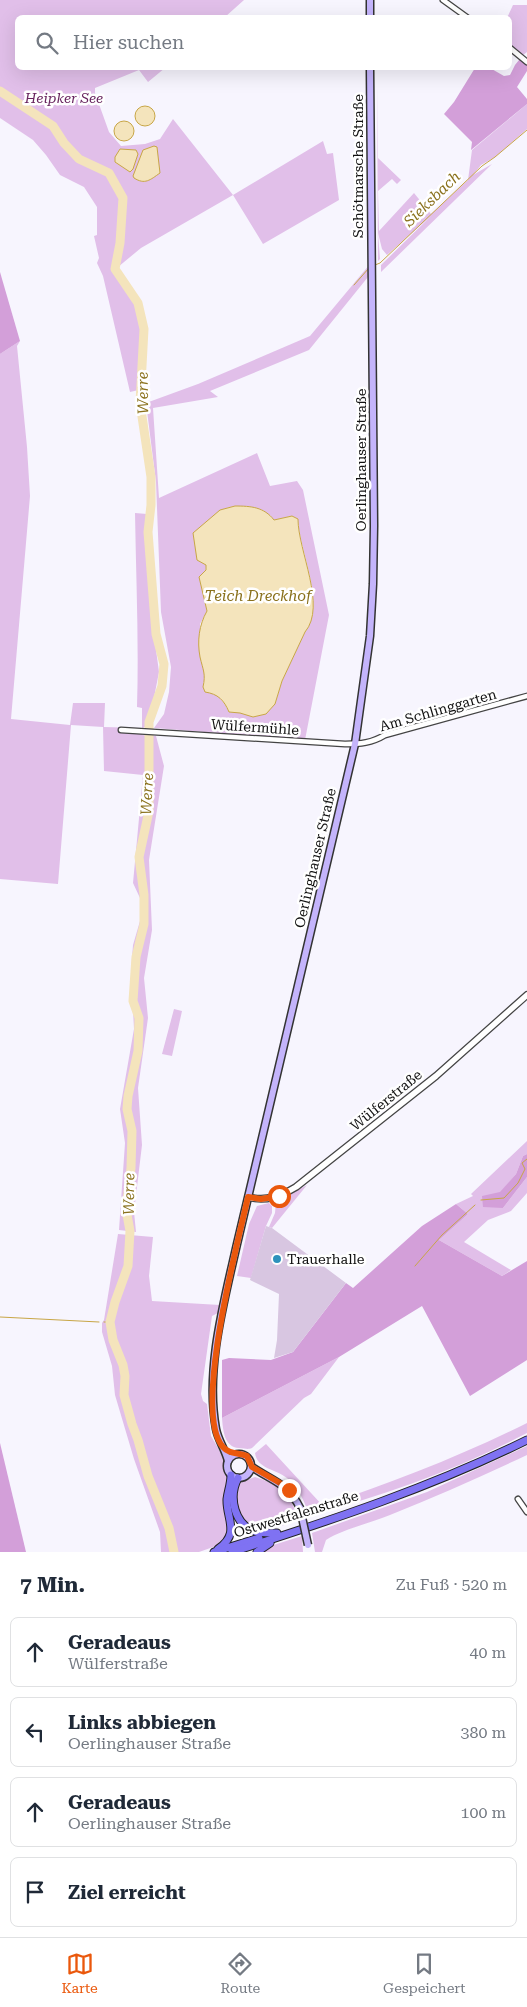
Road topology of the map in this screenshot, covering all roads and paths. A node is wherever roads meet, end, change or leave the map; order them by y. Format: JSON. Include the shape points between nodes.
{"nodes":[{"id":1,"x":370,"y":0,"type":"edge"},
{"id":2,"x":443,"y":0,"type":"edge"},
{"id":3,"x":370,"y":15,"type":"edge"},
{"id":4,"x":464,"y":15,"type":"edge"},
{"id":5,"x":512,"y":50,"type":"edge"},
{"id":6,"x":527,"y":62,"type":"edge"},
{"id":7,"x":370,"y":70,"type":"edge"},
{"id":8,"x":372,"y":267,"type":"joint"},
{"id":9,"x":527,"y":696,"type":"edge"},
{"id":10,"x":121,"y":730,"type":"dead end"},
{"id":11,"x":355,"y":744,"type":"junction"},
{"id":12,"x":527,"y":995,"type":"edge"},
{"id":13,"x":248,"y":1197,"type":"junction"},
{"id":14,"x":527,"y":1440,"type":"edge"},
{"id":15,"x":223,"y":1447,"type":"junction"},
{"id":16,"x":236,"y":1454,"type":"junction"},
{"id":17,"x":228,"y":1461,"type":"junction"},
{"id":18,"x":252,"y":1467,"type":"junction"},
{"id":19,"x":249,"y":1474,"type":"junction"},
{"id":20,"x":264,"y":1475,"type":"junction"},
{"id":21,"x":235,"y":1477,"type":"junction"},
{"id":22,"x":518,"y":1499,"type":"dead end"},
{"id":23,"x":527,"y":1512,"type":"edge"},
{"id":24,"x":278,"y":1535,"type":"junction"},
{"id":25,"x":308,"y":1549,"type":"edge"},
{"id":26,"x":212,"y":1552,"type":"edge"},
{"id":27,"x":232,"y":1552,"type":"edge"},
{"id":28,"x":257,"y":1552,"type":"edge"}],
"edges":[{"from":1,"to":3,"type":"main road"},
{"from":2,"to":4,"type":"street"},
{"from":5,"to":6,"type":"street"},
{"from":7,"to":8,"type":"main road","name":"Schötmarsche Straße"},
{"from":8,"to":11,"type":"main road","name":"Oerlinghauser Straße","via":[[374,584],[367,672]]},
{"from":9,"to":11,"type":"street","name":"Am Schlinggarten"},
{"from":10,"to":11,"type":"street","name":"Wülfermühle"},
{"from":11,"to":13,"type":"main road","name":"Oerlinghauser Straße"},
{"from":12,"to":13,"type":"street","name":"Wülferstraße","via":[[436,1076],[296,1187],[272,1198]]},
{"from":13,"to":15,"type":"main road","name":"Oerlinghauser Straße","via":[[216,1356],[215,1422]]},
{"from":14,"to":24,"type":"main road","name":"Ostwestfalenstraße","via":[[386,1500]]},
{"from":15,"to":16,"type":"main road"},
{"from":15,"to":17,"type":"main road","name":"Oerlinghauser Straße"},
{"from":16,"to":17,"type":"main road"},
{"from":16,"to":18,"type":"main road","via":[[247,1456]]},
{"from":17,"to":21,"type":"main road","via":[[227,1467]]},
{"from":18,"to":19,"type":"main road"},
{"from":18,"to":20,"type":"main road"},
{"from":19,"to":20,"type":"main road"},
{"from":19,"to":21,"type":"main road"},
{"from":20,"to":25,"type":"main road","bridge":true,"via":[[285,1486],[294,1496],[300,1508]]},
{"from":21,"to":24,"type":"main road","via":[[233,1506],[245,1526]]},
{"from":21,"to":26,"type":"main road","via":[[227,1499],[231,1532],[223,1545]]},
{"from":22,"to":23,"type":"street"},
{"from":24,"to":26,"type":"main road","name":"Ostwestfalenstraße"},
{"from":24,"to":27,"type":"main road","name":"Ostwestfalenstraße"},
{"from":24,"to":28,"type":"main road"}]}
